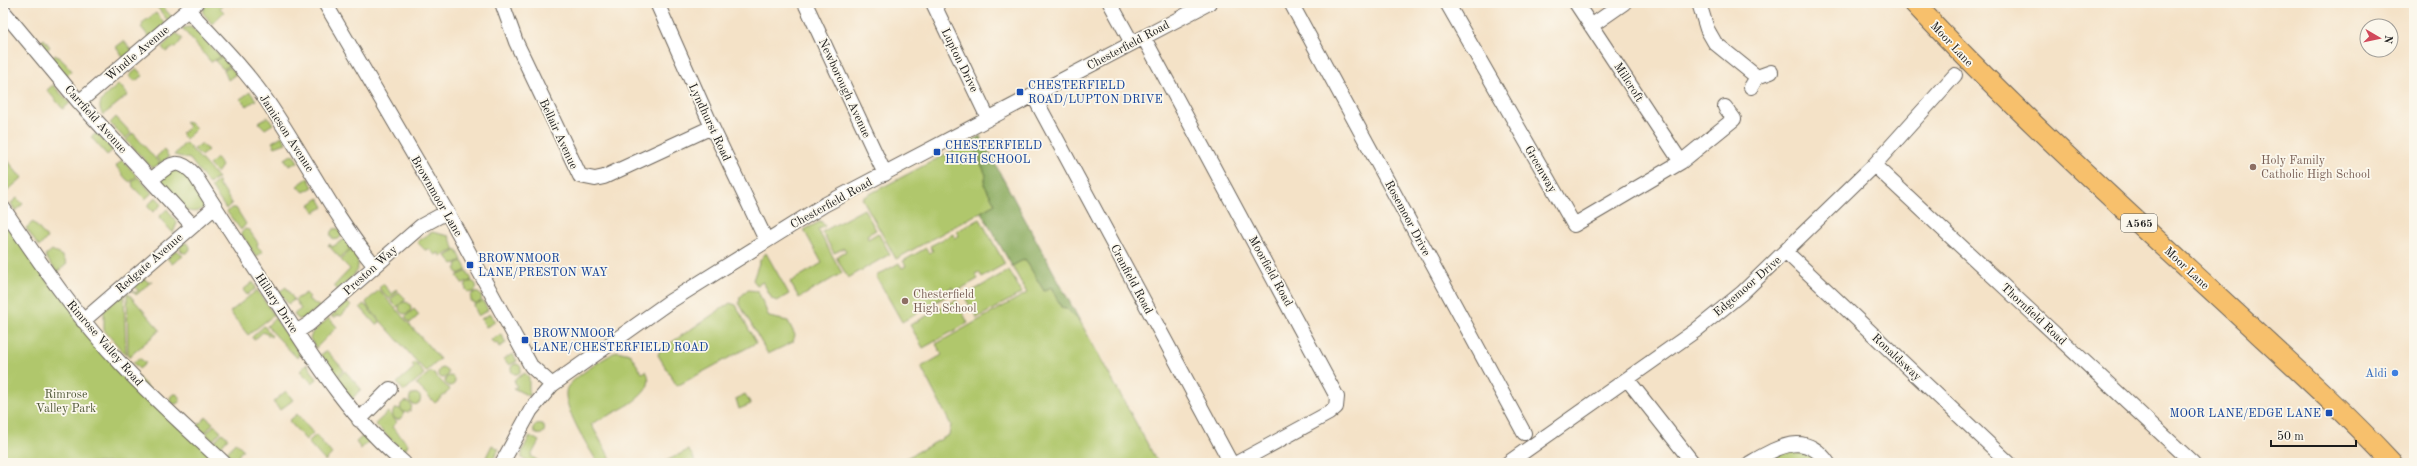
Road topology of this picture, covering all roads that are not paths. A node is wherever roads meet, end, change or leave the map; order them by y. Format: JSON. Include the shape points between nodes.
{"nodes":[{"id":1,"x":325,"y":3,"type":"edge"},
{"id":2,"x":502,"y":3,"type":"edge"},
{"id":3,"x":657,"y":3,"type":"edge"},
{"id":4,"x":805,"y":3,"type":"edge"},
{"id":5,"x":933,"y":3,"type":"edge"},
{"id":6,"x":1110,"y":3,"type":"edge"},
{"id":7,"x":1209,"y":3,"type":"edge"},
{"id":8,"x":1291,"y":3,"type":"edge"},
{"id":9,"x":1447,"y":3,"type":"edge"},
{"id":10,"x":1576,"y":3,"type":"edge"},
{"id":11,"x":1624,"y":3,"type":"edge"},
{"id":12,"x":1699,"y":3,"type":"edge"},
{"id":13,"x":1914,"y":3,"type":"edge"},
{"id":14,"x":192,"y":6,"type":"edge"},
{"id":15,"x":3,"y":11,"type":"edge"},
{"id":16,"x":1591,"y":26,"type":"junction"},
{"id":17,"x":1138,"y":40,"type":"junction"},
{"id":18,"x":1770,"y":72,"type":"dead end"},
{"id":19,"x":1955,"y":74,"type":"dead end"},
{"id":20,"x":1033,"y":95,"type":"junction"},
{"id":21,"x":79,"y":102,"type":"junction"},
{"id":22,"x":1725,"y":107,"type":"dead end"},
{"id":23,"x":988,"y":118,"type":"junction"},
{"id":24,"x":712,"y":127,"type":"junction"},
{"id":25,"x":1681,"y":162,"type":"junction"},
{"id":26,"x":1874,"y":165,"type":"junction"},
{"id":27,"x":885,"y":174,"type":"junction"},
{"id":28,"x":152,"y":179,"type":"junction"},
{"id":29,"x":215,"y":207,"type":"junction"},
{"id":30,"x":3,"y":208,"type":"edge"},
{"id":31,"x":447,"y":212,"type":"junction"},
{"id":32,"x":192,"y":225,"type":"junction"},
{"id":33,"x":766,"y":240,"type":"junction"},
{"id":34,"x":1786,"y":252,"type":"junction"},
{"id":35,"x":374,"y":265,"type":"junction"},
{"id":36,"x":83,"y":320,"type":"junction"},
{"id":37,"x":296,"y":332,"type":"junction"},
{"id":38,"x":1627,"y":379,"type":"junction"},
{"id":39,"x":552,"y":385,"type":"junction"},
{"id":40,"x":390,"y":390,"type":"dead end"},
{"id":41,"x":359,"y":420,"type":"junction"},
{"id":42,"x":1524,"y":433,"type":"dead end"},
{"id":43,"x":2369,"y":438,"type":"junction"},
{"id":44,"x":1759,"y":461,"type":"edge"},
{"id":45,"x":507,"y":462,"type":"edge"},
{"id":46,"x":224,"y":463,"type":"edge"},
{"id":47,"x":404,"y":463,"type":"edge"},
{"id":48,"x":1231,"y":463,"type":"edge"},
{"id":49,"x":1237,"y":463,"type":"edge"},
{"id":50,"x":1508,"y":463,"type":"edge"},
{"id":51,"x":1693,"y":463,"type":"edge"},
{"id":52,"x":1828,"y":463,"type":"edge"},
{"id":53,"x":2009,"y":463,"type":"edge"},
{"id":54,"x":2193,"y":463,"type":"edge"},
{"id":55,"x":2378,"y":463,"type":"edge"},
{"id":56,"x":2392,"y":463,"type":"edge"}],
"edges":[{"from":1,"to":31,"type":"street","name":"Brownmoor Lane"},
{"from":2,"to":24,"type":"street","name":"Bellair Avenue","via":[[516,42],[580,176],[595,179],[604,177]]},
{"from":3,"to":24,"type":"street","name":"Lyndhurst Road"},
{"from":4,"to":27,"type":"street","name":"Newborough Avenue"},
{"from":5,"to":23,"type":"street","name":"Lupton Drive"},
{"from":6,"to":17,"type":"street","name":"Moorfield Road"},
{"from":7,"to":17,"type":"street","name":"Chesterfield Road"},
{"from":8,"to":42,"type":"street","name":"Rosemoor Drive"},
{"from":9,"to":25,"type":"street","name":"Greenway","via":[[1574,225]]},
{"from":10,"to":16,"type":"street","name":"Millcroft"},
{"from":11,"to":16,"type":"street"},
{"from":12,"to":18,"type":"street","via":[[1707,29],[1715,43],[1754,82]]},
{"from":13,"to":43,"type":"highway","name":"Moor Lane","number":"A565","via":[[1968,61],[2091,179]]},
{"from":14,"to":21,"type":"street","name":"Windle Avenue"},
{"from":14,"to":35,"type":"street","name":"Jamieson Avenue","via":[[269,103],[348,231]]},
{"from":15,"to":21,"type":"street","name":"Carrfield Avenue"},
{"from":16,"to":25,"type":"street","name":"Millcroft"},
{"from":17,"to":20,"type":"street","name":"Chesterfield Road"},
{"from":17,"to":49,"type":"street","name":"Moorfield Road","via":[[1337,397],[1336,407],[1330,413]]},
{"from":19,"to":26,"type":"street","name":"Edgemoor Drive"},
{"from":20,"to":23,"type":"street","name":"Chesterfield Road"},
{"from":20,"to":48,"type":"street","name":"Cranfield Road"},
{"from":21,"to":28,"type":"street","name":"Carrfield Avenue"},
{"from":22,"to":25,"type":"street","via":[[1734,119]]},
{"from":23,"to":27,"type":"street","name":"Chesterfield Road"},
{"from":24,"to":33,"type":"street","name":"Lyndhurst Road"},
{"from":26,"to":34,"type":"street","name":"Edgemoor Drive"},
{"from":26,"to":54,"type":"street","name":"Thornfield Road"},
{"from":27,"to":33,"type":"street","name":"Chesterfield Road","via":[[824,205]]},
{"from":28,"to":29,"type":"street","name":"Hillary Drive","via":[[169,165],[185,165],[194,174]]},
{"from":28,"to":32,"type":"street","name":"Carrfield Avenue"},
{"from":29,"to":32,"type":"street","name":"Redgate Avenue"},
{"from":29,"to":37,"type":"street","name":"Hillary Drive"},
{"from":30,"to":36,"type":"street","name":"Rimrose Valley Road"},
{"from":31,"to":35,"type":"street","name":"Preston Way","via":[[421,226]]},
{"from":31,"to":39,"type":"street","name":"Brownmoor Lane","via":[[531,366]]},
{"from":32,"to":36,"type":"street","name":"Redgate Avenue"},
{"from":33,"to":39,"type":"street","name":"Chesterfield Road","via":[[618,336]]},
{"from":34,"to":38,"type":"street","name":"Edgemoor Drive","via":[[1742,293],[1695,331]]},
{"from":34,"to":53,"type":"street","name":"Ronaldsway"},
{"from":35,"to":37,"type":"street","name":"Preston Way","via":[[309,324]]},
{"from":36,"to":46,"type":"street","name":"Rimrose Valley Road","via":[[122,366]]},
{"from":37,"to":41,"type":"street","name":"Hillary Drive"},
{"from":38,"to":50,"type":"street","name":"Edgemoor Drive"},
{"from":38,"to":51,"type":"street"},
{"from":39,"to":45,"type":"street","name":"Chesterfield Road","via":[[531,410]]},
{"from":40,"to":41,"type":"street"},
{"from":41,"to":47,"type":"street","name":"Hillary Drive","via":[[384,447]]},
{"from":43,"to":55,"type":"street"},
{"from":43,"to":56,"type":"highway","name":"Moor Lane","number":"A565"},
{"from":44,"to":52,"type":"street","via":[[1791,444],[1801,443],[1816,448]]}]}
